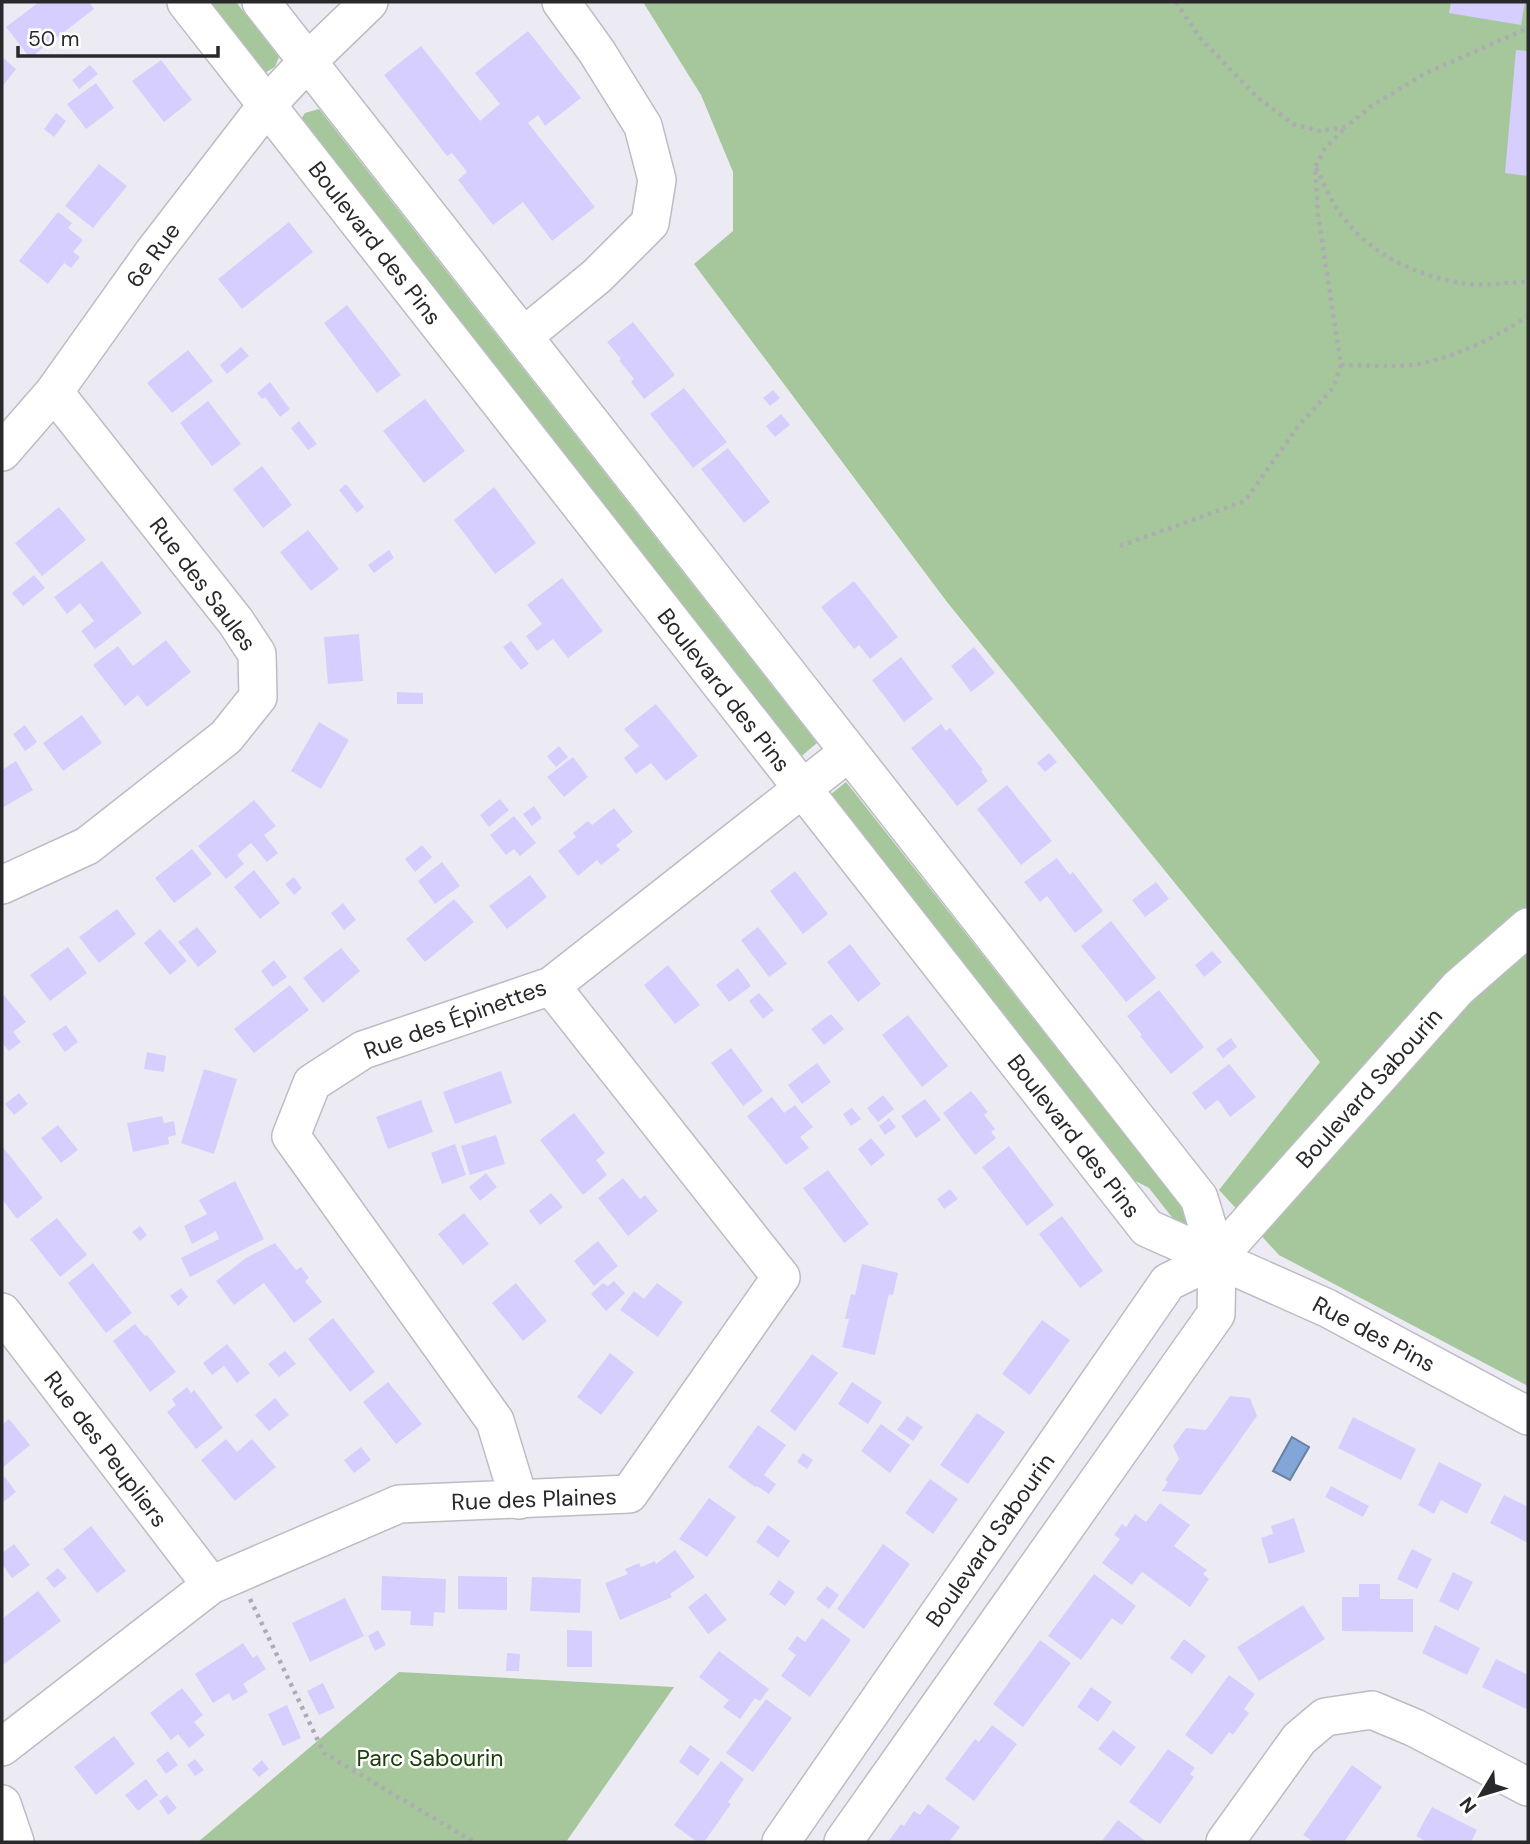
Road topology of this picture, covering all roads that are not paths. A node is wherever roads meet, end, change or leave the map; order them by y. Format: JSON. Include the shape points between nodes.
{"nodes":[{"id":1,"x":186,"y":2,"type":"edge"},
{"id":2,"x":261,"y":2,"type":"edge"},
{"id":3,"x":369,"y":2,"type":"edge"},
{"id":4,"x":561,"y":2,"type":"edge"},
{"id":5,"x":307,"y":61,"type":"junction"},
{"id":6,"x":267,"y":105,"type":"junction"},
{"id":7,"x":524,"y":336,"type":"junction"},
{"id":8,"x":54,"y":392,"type":"junction"},
{"id":9,"x":2,"y":452,"type":"edge"},
{"id":10,"x":849,"y":752,"type":"junction"},
{"id":11,"x":802,"y":790,"type":"junction"},
{"id":12,"x":87,"y":846,"type":"junction"},
{"id":13,"x":2,"y":885,"type":"edge"},
{"id":14,"x":2,"y":914,"type":"edge"},
{"id":15,"x":1528,"y":927,"type":"edge"},
{"id":16,"x":551,"y":986,"type":"junction"},
{"id":17,"x":1217,"y":1258,"type":"junction"},
{"id":18,"x":5,"y":1324,"type":"edge"},
{"id":19,"x":1528,"y":1416,"type":"edge"},
{"id":20,"x":519,"y":1500,"type":"junction"},
{"id":21,"x":224,"y":1579,"type":"junction"},
{"id":22,"x":2,"y":1747,"type":"edge"},
{"id":23,"x":1528,"y":1787,"type":"edge"},
{"id":24,"x":2,"y":1804,"type":"edge"},
{"id":25,"x":15,"y":1842,"type":"edge"},
{"id":26,"x":781,"y":1842,"type":"edge"},
{"id":27,"x":843,"y":1842,"type":"edge"},
{"id":28,"x":1226,"y":1842,"type":"edge"}],
"edges":[{"from":1,"to":6,"type":"street","name":"Boulevard des Pins"},
{"from":2,"to":5,"type":"street"},
{"from":3,"to":5,"type":"street","name":"6e Rue"},
{"from":4,"to":7,"type":"street","via":[[643,126],[657,180],[650,223],[597,276]]},
{"from":5,"to":6,"type":"street","name":"6e Rue"},
{"from":5,"to":7,"type":"street"},
{"from":6,"to":8,"type":"street","name":"6e Rue"},
{"from":6,"to":11,"type":"street","name":"Boulevard des Pins"},
{"from":7,"to":10,"type":"street"},
{"from":8,"to":9,"type":"street","name":"6e Rue"},
{"from":8,"to":12,"type":"street","name":"Rue des Saules","via":[[257,654],[258,697],[226,737]]},
{"from":10,"to":11,"type":"street","name":"Rue des Épinettes"},
{"from":10,"to":17,"type":"street","via":[[1199,1198]]},
{"from":11,"to":16,"type":"street","name":"Rue des Épinettes"},
{"from":11,"to":17,"type":"street","name":"Boulevard des Pins","via":[[1147,1228]]},
{"from":12,"to":13,"type":"street","name":"Rue des Saules"},
{"from":12,"to":14,"type":"street"},
{"from":15,"to":17,"type":"street","name":"Boulevard Sabourin","via":[[1458,988]]},
{"from":16,"to":20,"type":"street","name":"Rue des Plaines","via":[[781,1277],[629,1494]]},
{"from":16,"to":20,"type":"street","name":"Rue des Épinettes","via":[[363,1050],[312,1083],[291,1136],[495,1421]]},
{"from":17,"to":19,"type":"street","name":"Rue des Pins","via":[[1326,1308]]},
{"from":17,"to":26,"type":"street","name":"Boulevard Sabourin","via":[[1168,1282]]},
{"from":17,"to":27,"type":"street","via":[[1216,1314]]},
{"from":18,"to":21,"type":"street","name":"Rue des Peupliers"},
{"from":20,"to":21,"type":"street","name":"Rue des Plaines","via":[[399,1504]]},
{"from":21,"to":22,"type":"street","name":"Rue des Plaines"},
{"from":23,"to":28,"type":"street","via":[[1372,1710],[1325,1717],[1299,1739]]},
{"from":24,"to":25,"type":"street"}]}
